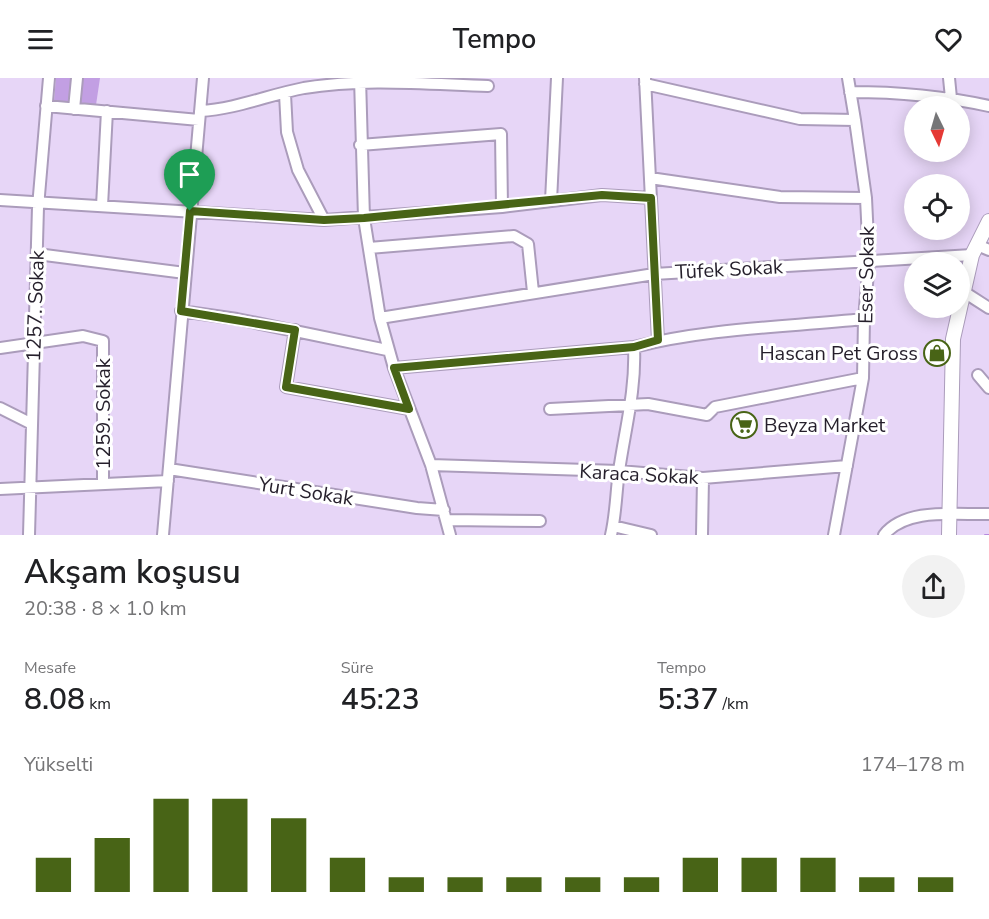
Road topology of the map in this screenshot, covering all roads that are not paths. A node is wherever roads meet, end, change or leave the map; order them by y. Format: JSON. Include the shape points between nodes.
{"nodes":[{"id":1,"x":49,"y":78,"type":"edge"},
{"id":2,"x":77,"y":78,"type":"edge"},
{"id":3,"x":203,"y":78,"type":"edge"},
{"id":4,"x":557,"y":78,"type":"edge"},
{"id":5,"x":848,"y":78,"type":"edge"},
{"id":6,"x":949,"y":78,"type":"edge"},
{"id":7,"x":360,"y":80,"type":"edge"},
{"id":8,"x":645,"y":81,"type":"edge"},
{"id":9,"x":488,"y":86,"type":"dead end"},
{"id":10,"x":850,"y":92,"type":"junction"},
{"id":11,"x":285,"y":94,"type":"junction"},
{"id":12,"x":932,"y":96,"type":"edge"},
{"id":13,"x":951,"y":96,"type":"edge"},
{"id":14,"x":970,"y":102,"type":"edge"},
{"id":15,"x":46,"y":106,"type":"junction"},
{"id":16,"x":989,"y":106,"type":"edge"},
{"id":17,"x":74,"y":109,"type":"junction"},
{"id":18,"x":107,"y":111,"type":"junction"},
{"id":19,"x":200,"y":115,"type":"junction"},
{"id":20,"x":855,"y":120,"type":"junction"},
{"id":21,"x":360,"y":145,"type":"junction"},
{"id":22,"x":650,"y":178,"type":"junction"},
{"id":23,"x":651,"y":198,"type":"junction"},
{"id":24,"x":866,"y":198,"type":"junction"},
{"id":25,"x":0,"y":200,"type":"edge"},
{"id":26,"x":551,"y":201,"type":"junction"},
{"id":27,"x":39,"y":202,"type":"junction"},
{"id":28,"x":102,"y":206,"type":"junction"},
{"id":29,"x":502,"y":207,"type":"junction"},
{"id":30,"x":190,"y":211,"type":"junction"},
{"id":31,"x":364,"y":218,"type":"junction"},
{"id":32,"x":324,"y":220,"type":"junction"},
{"id":33,"x":989,"y":221,"type":"edge"},
{"id":34,"x":369,"y":248,"type":"junction"},
{"id":35,"x":979,"y":250,"type":"edge"},
{"id":36,"x":37,"y":254,"type":"junction"},
{"id":37,"x":869,"y":261,"type":"junction"},
{"id":38,"x":185,"y":273,"type":"junction"},
{"id":39,"x":654,"y":274,"type":"junction"},
{"id":40,"x":970,"y":275,"type":"edge"},
{"id":41,"x":533,"y":292,"type":"junction"},
{"id":42,"x":970,"y":296,"type":"edge"},
{"id":43,"x":989,"y":308,"type":"edge"},
{"id":44,"x":181,"y":311,"type":"junction"},
{"id":45,"x":380,"y":318,"type":"junction"},
{"id":46,"x":958,"y":318,"type":"edge"},
{"id":47,"x":864,"y":319,"type":"junction"},
{"id":48,"x":295,"y":330,"type":"junction"},
{"id":49,"x":658,"y":340,"type":"junction"},
{"id":50,"x":34,"y":344,"type":"junction"},
{"id":51,"x":634,"y":347,"type":"junction"},
{"id":52,"x":0,"y":348,"type":"edge"},
{"id":53,"x":387,"y":350,"type":"junction"},
{"id":54,"x":394,"y":368,"type":"junction"},
{"id":55,"x":978,"y":375,"type":"dead end"},
{"id":56,"x":863,"y":378,"type":"junction"},
{"id":57,"x":989,"y":388,"type":"edge"},
{"id":58,"x":632,"y":405,"type":"junction"},
{"id":59,"x":0,"y":408,"type":"edge"},
{"id":60,"x":409,"y":409,"type":"junction"},
{"id":61,"x":550,"y":409,"type":"dead end"},
{"id":62,"x":32,"y":424,"type":"junction"},
{"id":63,"x":431,"y":465,"type":"junction"},
{"id":64,"x":847,"y":466,"type":"junction"},
{"id":65,"x":169,"y":469,"type":"junction"},
{"id":66,"x":619,"y":471,"type":"junction"},
{"id":67,"x":703,"y":478,"type":"junction"},
{"id":68,"x":168,"y":481,"type":"junction"},
{"id":69,"x":103,"y":483,"type":"junction"},
{"id":70,"x":31,"y":488,"type":"junction"},
{"id":71,"x":0,"y":489,"type":"edge"},
{"id":72,"x":989,"y":514,"type":"edge"},
{"id":73,"x":445,"y":515,"type":"junction"},
{"id":74,"x":540,"y":521,"type":"dead end"},
{"id":75,"x":949,"y":525,"type":"edge"},
{"id":76,"x":612,"y":531,"type":"edge"},
{"id":77,"x":29,"y":535,"type":"edge"},
{"id":78,"x":163,"y":535,"type":"edge"},
{"id":79,"x":450,"y":535,"type":"edge"},
{"id":80,"x":651,"y":535,"type":"edge"},
{"id":81,"x":702,"y":535,"type":"edge"},
{"id":82,"x":834,"y":535,"type":"edge"},
{"id":83,"x":884,"y":535,"type":"edge"}],
"edges":[{"from":1,"to":15,"type":"street","name":"1257. Sokak"},
{"from":2,"to":17,"type":"street"},
{"from":3,"to":19,"type":"street"},
{"from":4,"to":26,"type":"street"},
{"from":5,"to":10,"type":"street","name":"Eser Sokak"},
{"from":6,"to":13,"type":"street"},
{"from":7,"to":9,"type":"street"},
{"from":7,"to":11,"type":"street"},
{"from":7,"to":21,"type":"street"},
{"from":8,"to":20,"type":"street","via":[[800,119]]},
{"from":8,"to":22,"type":"street"},
{"from":10,"to":12,"type":"street"},
{"from":10,"to":20,"type":"street","name":"Eser Sokak"},
{"from":11,"to":19,"type":"street"},
{"from":11,"to":32,"type":"street","via":[[287,132],[298,170]]},
{"from":14,"to":16,"type":"street"},
{"from":15,"to":17,"type":"street"},
{"from":15,"to":27,"type":"street","name":"1257. Sokak"},
{"from":17,"to":18,"type":"street"},
{"from":18,"to":19,"type":"street"},
{"from":18,"to":28,"type":"street"},
{"from":19,"to":30,"type":"street"},
{"from":20,"to":24,"type":"street","name":"Eser Sokak"},
{"from":21,"to":29,"type":"street","via":[[501,134]]},
{"from":21,"to":31,"type":"street"},
{"from":22,"to":23,"type":"street"},
{"from":22,"to":24,"type":"street","via":[[780,197]]},
{"from":23,"to":26,"type":"street","via":[[602,195]]},
{"from":23,"to":39,"type":"street"},
{"from":24,"to":37,"type":"street","name":"Eser Sokak"},
{"from":25,"to":27,"type":"street"},
{"from":26,"to":29,"type":"street"},
{"from":27,"to":28,"type":"street"},
{"from":27,"to":36,"type":"street","name":"1257. Sokak"},
{"from":28,"to":30,"type":"street"},
{"from":29,"to":31,"type":"street"},
{"from":30,"to":32,"type":"street"},
{"from":30,"to":38,"type":"street"},
{"from":31,"to":32,"type":"street"},
{"from":31,"to":34,"type":"street"},
{"from":33,"to":35,"type":"main road"},
{"from":34,"to":41,"type":"street","via":[[514,236],[528,244]]},
{"from":34,"to":45,"type":"street"},
{"from":35,"to":37,"type":"street","name":"Tüfek Sokak"},
{"from":35,"to":40,"type":"main road"},
{"from":36,"to":38,"type":"street"},
{"from":36,"to":50,"type":"street","name":"1257. Sokak"},
{"from":37,"to":39,"type":"street","name":"Tüfek Sokak"},
{"from":37,"to":47,"type":"street","name":"Eser Sokak"},
{"from":38,"to":44,"type":"street"},
{"from":39,"to":41,"type":"street","name":"Tüfek Sokak"},
{"from":39,"to":49,"type":"street"},
{"from":41,"to":45,"type":"street","name":"Tüfek Sokak"},
{"from":42,"to":43,"type":"street"},
{"from":44,"to":48,"type":"street"},
{"from":44,"to":65,"type":"street"},
{"from":45,"to":53,"type":"street"},
{"from":46,"to":75,"type":"main road","via":[[953,339]]},
{"from":47,"to":49,"type":"street"},
{"from":47,"to":56,"type":"street","name":"Eser Sokak"},
{"from":48,"to":53,"type":"street"},
{"from":48,"to":60,"type":"street","via":[[286,387]]},
{"from":49,"to":51,"type":"street"},
{"from":50,"to":52,"type":"street","name":"1259. Sokak"},
{"from":50,"to":62,"type":"street","name":"1257. Sokak"},
{"from":50,"to":69,"type":"street","name":"1259. Sokak","via":[[83,336],[103,341]]},
{"from":51,"to":54,"type":"street"},
{"from":51,"to":58,"type":"street"},
{"from":53,"to":54,"type":"street"},
{"from":54,"to":60,"type":"street"},
{"from":55,"to":57,"type":"street"},
{"from":56,"to":58,"type":"street","via":[[715,407],[707,415],[648,404]]},
{"from":56,"to":64,"type":"street","name":"Eser Sokak"},
{"from":58,"to":61,"type":"street"},
{"from":58,"to":66,"type":"street"},
{"from":59,"to":62,"type":"street"},
{"from":60,"to":63,"type":"street"},
{"from":62,"to":70,"type":"street","name":"1257. Sokak"},
{"from":63,"to":66,"type":"street","name":"Karaca Sokak"},
{"from":63,"to":73,"type":"street"},
{"from":64,"to":67,"type":"street","name":"Karaca Sokak"},
{"from":64,"to":82,"type":"street","name":"Eser Sokak"},
{"from":65,"to":68,"type":"street"},
{"from":65,"to":73,"type":"street","name":"Yurt Sokak"},
{"from":66,"to":67,"type":"street","name":"Karaca Sokak"},
{"from":66,"to":76,"type":"street"},
{"from":67,"to":81,"type":"street"},
{"from":68,"to":69,"type":"street"},
{"from":68,"to":78,"type":"street"},
{"from":69,"to":70,"type":"street"},
{"from":70,"to":71,"type":"street"},
{"from":70,"to":77,"type":"street","name":"1257. Sokak"},
{"from":72,"to":75,"type":"street"},
{"from":73,"to":74,"type":"street","name":"Yurt Sokak"},
{"from":73,"to":79,"type":"street"},
{"from":75,"to":83,"type":"street","via":[[914,517],[892,525]]},
{"from":76,"to":80,"type":"street"}]}
